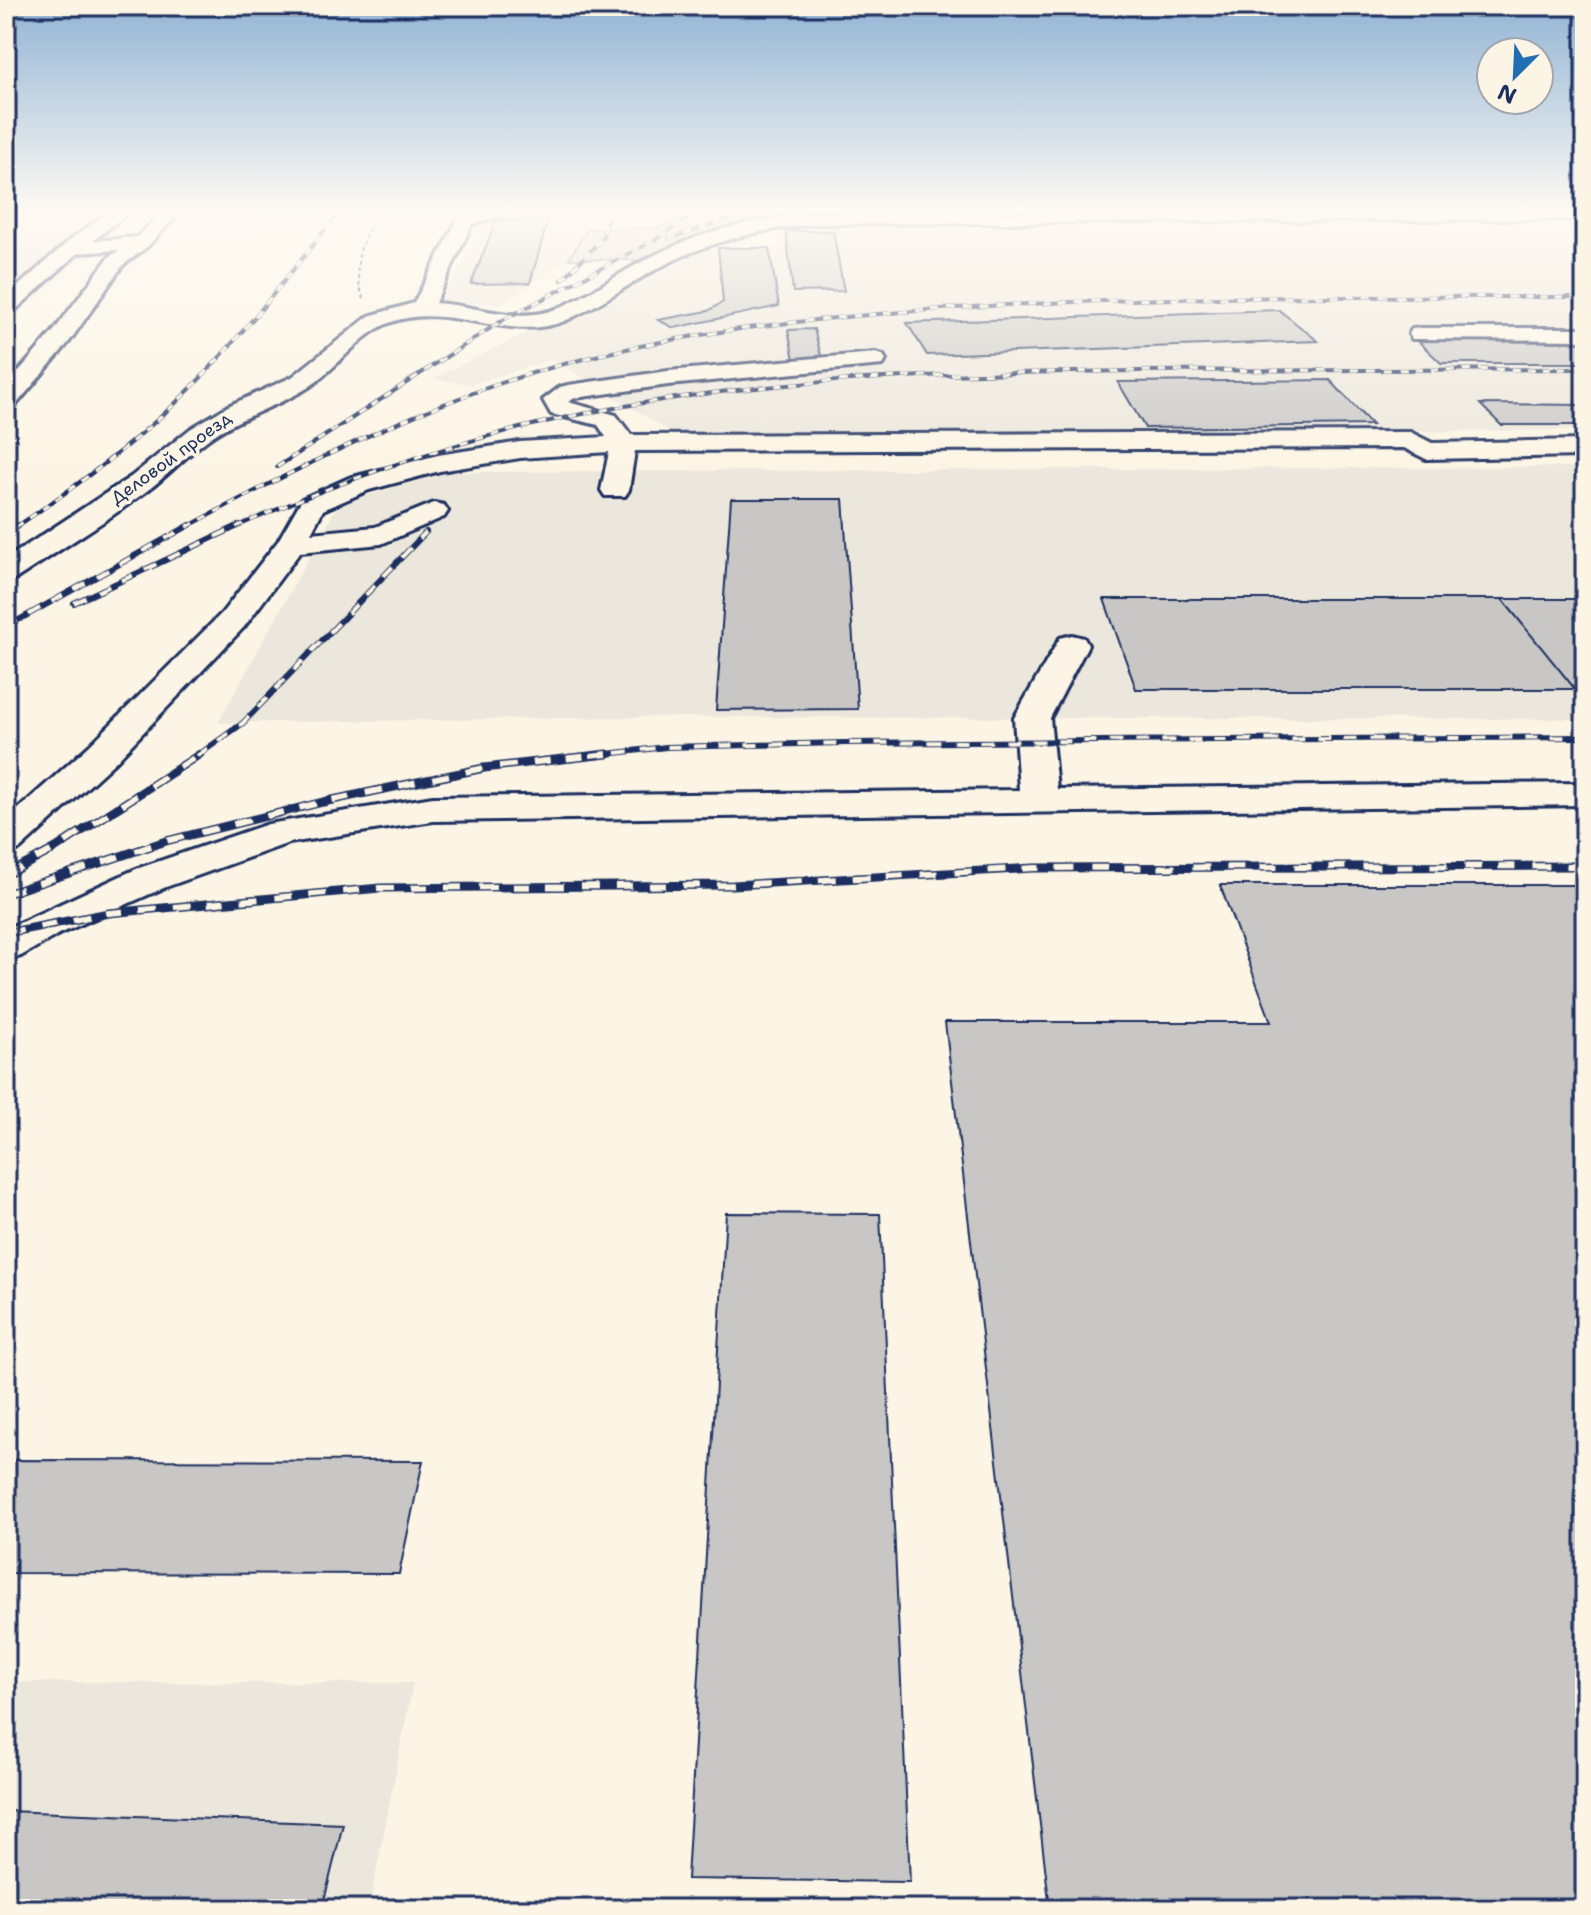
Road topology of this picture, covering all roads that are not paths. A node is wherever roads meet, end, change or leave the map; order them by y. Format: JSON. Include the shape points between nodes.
{"nodes":[{"id":1,"x":88,"y":300,"type":"edge"},
{"id":2,"x":426,"y":300,"type":"edge"},
{"id":3,"x":586,"y":300,"type":"edge"},
{"id":4,"x":422,"y":308,"type":"junction"},
{"id":5,"x":1420,"y":334,"type":"dead end"},
{"id":6,"x":1585,"y":334,"type":"edge"},
{"id":7,"x":875,"y":360,"type":"dead end"},
{"id":8,"x":792,"y":391,"type":"dead end"},
{"id":9,"x":709,"y":398,"type":"dead end"},
{"id":10,"x":6,"y":401,"type":"edge"},
{"id":11,"x":635,"y":410,"type":"dead end"},
{"id":12,"x":615,"y":432,"type":"junction"},
{"id":13,"x":693,"y":443,"type":"junction"},
{"id":14,"x":1585,"y":448,"type":"edge"},
{"id":15,"x":699,"y":471,"type":"dead end"},
{"id":16,"x":615,"y":490,"type":"dead end"},
{"id":17,"x":434,"y":511,"type":"dead end"},
{"id":18,"x":291,"y":544,"type":"junction"},
{"id":19,"x":6,"y":572,"type":"edge"},
{"id":20,"x":1072,"y":645,"type":"dead end"},
{"id":21,"x":1585,"y":794,"type":"edge"},
{"id":22,"x":1039,"y":800,"type":"junction"},
{"id":23,"x":6,"y":841,"type":"edge"},
{"id":24,"x":6,"y":947,"type":"edge"}],
"edges":[{"from":1,"to":10,"type":"street"},
{"from":2,"to":4,"type":"street"},
{"from":3,"to":4,"type":"street","via":[[558,316],[535,320]]},
{"from":4,"to":19,"type":"street","name":"Деловой проезд","via":[[376,320],[300,382],[199,434],[142,482]]},
{"from":5,"to":6,"type":"street"},
{"from":7,"to":12,"type":"street","via":[[668,378],[568,392],[555,400],[560,409]]},
{"from":8,"to":9,"type":"street"},
{"from":11,"to":12,"type":"street"},
{"from":12,"to":13,"type":"street"},
{"from":12,"to":16,"type":"street"},
{"from":12,"to":18,"type":"street","via":[[438,463],[359,484],[312,505]]},
{"from":13,"to":14,"type":"street","via":[[1410,440],[1426,451]]},
{"from":13,"to":15,"type":"street"},
{"from":17,"to":18,"type":"street","via":[[381,535]]},
{"from":18,"to":23,"type":"street","via":[[233,620],[103,753]]},
{"from":20,"to":22,"type":"street","via":[[1032,718]]},
{"from":21,"to":22,"type":"street"},
{"from":22,"to":24,"type":"street","via":[[433,809],[282,832],[151,878]]}]}
